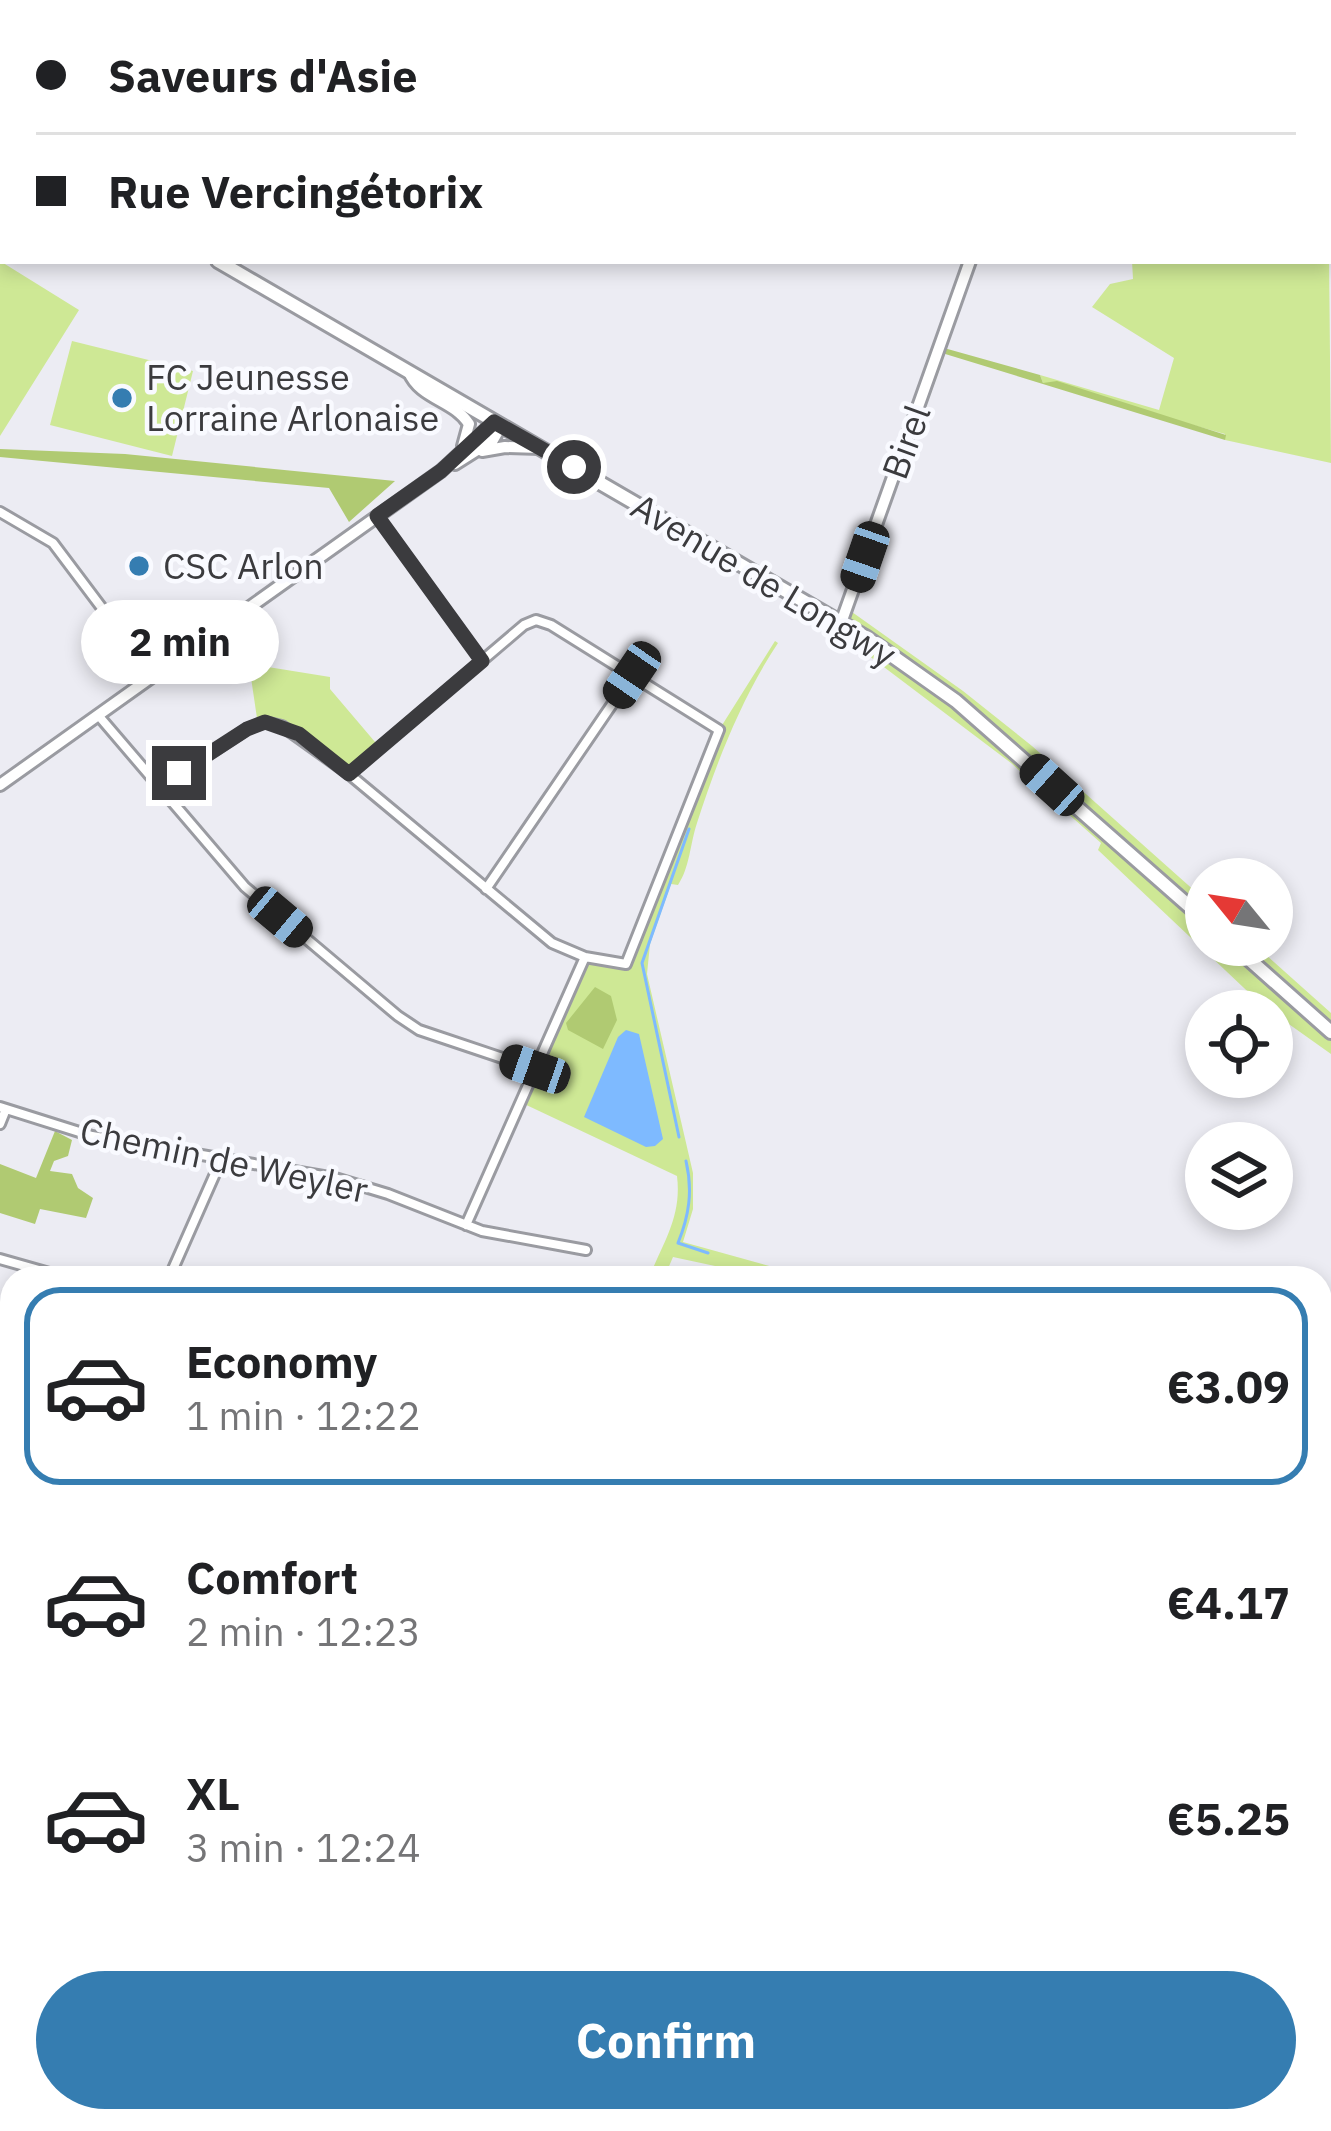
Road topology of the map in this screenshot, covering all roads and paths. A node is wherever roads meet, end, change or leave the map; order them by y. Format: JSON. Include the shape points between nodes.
{"nodes":[{"id":1,"x":223,"y":264,"type":"edge"},
{"id":2,"x":969,"y":264,"type":"edge"},
{"id":3,"x":409,"y":372,"type":"junction"},
{"id":4,"x":498,"y":424,"type":"junction"},
{"id":5,"x":540,"y":448,"type":"junction"},
{"id":6,"x":478,"y":452,"type":"junction"},
{"id":7,"x":441,"y":471,"type":"junction"},
{"id":8,"x":0,"y":512,"type":"edge"},
{"id":9,"x":377,"y":516,"type":"junction"},
{"id":10,"x":841,"y":623,"type":"junction"},
{"id":11,"x":482,"y":661,"type":"junction"},
{"id":12,"x":632,"y":675,"type":"junction"},
{"id":13,"x":153,"y":676,"type":"junction"},
{"id":14,"x":98,"y":715,"type":"junction"},
{"id":15,"x":349,"y":774,"type":"junction"},
{"id":16,"x":0,"y":785,"type":"edge"},
{"id":17,"x":160,"y":787,"type":"junction"},
{"id":18,"x":487,"y":889,"type":"junction"},
{"id":19,"x":1185,"y":903,"type":"edge"},
{"id":20,"x":585,"y":957,"type":"junction"},
{"id":21,"x":1257,"y":966,"type":"edge"},
{"id":22,"x":1331,"y":1032,"type":"edge"},
{"id":23,"x":535,"y":1069,"type":"junction"},
{"id":24,"x":3,"y":1108,"type":"edge"},
{"id":25,"x":0,"y":1124,"type":"edge"},
{"id":26,"x":222,"y":1157,"type":"junction"},
{"id":27,"x":466,"y":1225,"type":"junction"},
{"id":28,"x":586,"y":1250,"type":"dead end"},
{"id":29,"x":175,"y":1266,"type":"edge"}],
"edges":[{"from":1,"to":3,"type":"main road","name":"Avenue de Longwy"},
{"from":2,"to":10,"type":"main road","name":"Birel"},
{"from":3,"to":4,"type":"main road","name":"Avenue de Longwy"},
{"from":3,"to":7,"type":"main road","via":[[415,386],[470,424]]},
{"from":4,"to":5,"type":"main road","name":"Avenue de Longwy"},
{"from":4,"to":6,"type":"main road"},
{"from":4,"to":7,"type":"main road"},
{"from":5,"to":6,"type":"main road"},
{"from":5,"to":10,"type":"main road","name":"Avenue de Longwy"},
{"from":6,"to":7,"type":"main road"},
{"from":7,"to":9,"type":"main road"},
{"from":8,"to":13,"type":"street","via":[[53,543]]},
{"from":9,"to":11,"type":"street"},
{"from":9,"to":13,"type":"main road"},
{"from":10,"to":19,"type":"main road","name":"Avenue de Longwy","via":[[956,701]]},
{"from":11,"to":12,"type":"street","via":[[536,620]]},
{"from":11,"to":15,"type":"street"},
{"from":12,"to":18,"type":"street"},
{"from":12,"to":20,"type":"street","via":[[718,730],[626,964]]},
{"from":13,"to":14,"type":"main road"},
{"from":14,"to":16,"type":"main road"},
{"from":14,"to":17,"type":"street"},
{"from":15,"to":17,"type":"street","via":[[299,734],[265,722]]},
{"from":15,"to":18,"type":"street"},
{"from":17,"to":23,"type":"street","via":[[244,887],[398,1016]]},
{"from":18,"to":20,"type":"street","via":[[552,943]]},
{"from":20,"to":23,"type":"street"},
{"from":21,"to":22,"type":"main road"},
{"from":23,"to":27,"type":"street"},
{"from":24,"to":25,"type":"street"},
{"from":24,"to":26,"type":"street","name":"Chemin de Weyler","via":[[92,1136]]},
{"from":26,"to":27,"type":"street","name":"Chemin de Weyler","via":[[335,1178]]},
{"from":26,"to":29,"type":"street"},
{"from":27,"to":28,"type":"street","name":"Chemin de Weyler"}]}
